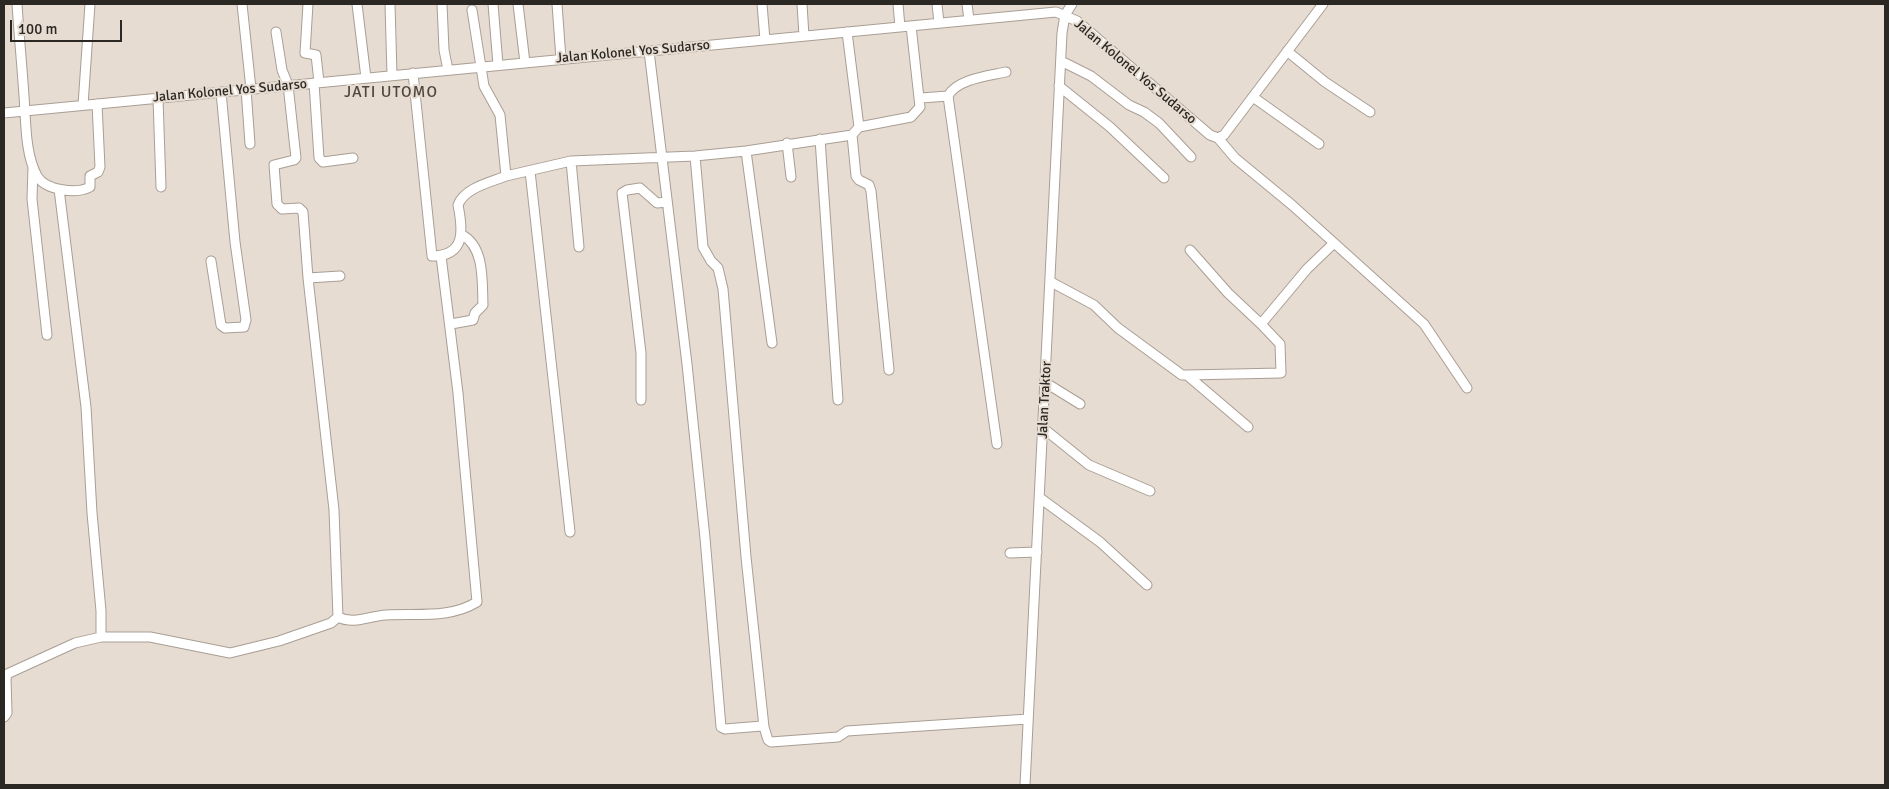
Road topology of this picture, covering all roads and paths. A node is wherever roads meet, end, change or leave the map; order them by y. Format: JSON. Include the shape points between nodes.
{"nodes":[{"id":1,"x":17,"y":4,"type":"edge"},
{"id":2,"x":90,"y":4,"type":"edge"},
{"id":3,"x":242,"y":4,"type":"edge"},
{"id":4,"x":308,"y":4,"type":"edge"},
{"id":5,"x":357,"y":4,"type":"edge"},
{"id":6,"x":390,"y":4,"type":"edge"},
{"id":7,"x":442,"y":4,"type":"edge"},
{"id":8,"x":494,"y":4,"type":"edge"},
{"id":9,"x":518,"y":4,"type":"edge"},
{"id":10,"x":557,"y":4,"type":"edge"},
{"id":11,"x":762,"y":4,"type":"edge"},
{"id":12,"x":802,"y":4,"type":"edge"},
{"id":13,"x":898,"y":4,"type":"edge"},
{"id":14,"x":937,"y":4,"type":"edge"},
{"id":15,"x":967,"y":4,"type":"edge"},
{"id":16,"x":1072,"y":4,"type":"edge"},
{"id":17,"x":1323,"y":4,"type":"edge"},
{"id":18,"x":472,"y":10,"type":"dead end"},
{"id":19,"x":1060,"y":10,"type":"edge"},
{"id":20,"x":969,"y":20,"type":"junction"},
{"id":21,"x":939,"y":23,"type":"junction"},
{"id":22,"x":911,"y":26,"type":"junction"},
{"id":23,"x":900,"y":27,"type":"junction"},
{"id":24,"x":276,"y":32,"type":"dead end"},
{"id":25,"x":847,"y":32,"type":"junction"},
{"id":26,"x":804,"y":36,"type":"junction"},
{"id":27,"x":765,"y":40,"type":"junction"},
{"id":28,"x":649,"y":51,"type":"junction"},
{"id":29,"x":1287,"y":51,"type":"junction"},
{"id":30,"x":561,"y":59,"type":"junction"},
{"id":31,"x":1061,"y":61,"type":"junction"},
{"id":32,"x":525,"y":63,"type":"junction"},
{"id":33,"x":498,"y":65,"type":"junction"},
{"id":34,"x":481,"y":67,"type":"junction"},
{"id":35,"x":448,"y":70,"type":"junction"},
{"id":36,"x":1006,"y":72,"type":"dead end"},
{"id":37,"x":413,"y":74,"type":"junction"},
{"id":38,"x":392,"y":75,"type":"junction"},
{"id":39,"x":366,"y":78,"type":"junction"},
{"id":40,"x":316,"y":83,"type":"junction"},
{"id":41,"x":288,"y":85,"type":"junction"},
{"id":42,"x":1060,"y":86,"type":"junction"},
{"id":43,"x":249,"y":89,"type":"junction"},
{"id":44,"x":221,"y":92,"type":"junction"},
{"id":45,"x":948,"y":96,"type":"junction"},
{"id":46,"x":1253,"y":97,"type":"junction"},
{"id":47,"x":158,"y":98,"type":"junction"},
{"id":48,"x":920,"y":98,"type":"junction"},
{"id":49,"x":97,"y":104,"type":"junction"},
{"id":50,"x":83,"y":105,"type":"junction"},
{"id":51,"x":25,"y":111,"type":"junction"},
{"id":52,"x":1370,"y":112,"type":"dead end"},
{"id":53,"x":4,"y":113,"type":"edge"},
{"id":54,"x":859,"y":127,"type":"junction"},
{"id":55,"x":852,"y":135,"type":"junction"},
{"id":56,"x":1218,"y":138,"type":"junction"},
{"id":57,"x":820,"y":139,"type":"junction"},
{"id":58,"x":788,"y":143,"type":"junction"},
{"id":59,"x":250,"y":144,"type":"dead end"},
{"id":60,"x":1318,"y":144,"type":"dead end"},
{"id":61,"x":746,"y":151,"type":"junction"},
{"id":62,"x":695,"y":156,"type":"junction"},
{"id":63,"x":1191,"y":157,"type":"dead end"},
{"id":64,"x":353,"y":158,"type":"dead end"},
{"id":65,"x":662,"y":158,"type":"junction"},
{"id":66,"x":571,"y":162,"type":"junction"},
{"id":67,"x":34,"y":167,"type":"junction"},
{"id":68,"x":530,"y":171,"type":"junction"},
{"id":69,"x":506,"y":176,"type":"junction"},
{"id":70,"x":791,"y":177,"type":"dead end"},
{"id":71,"x":1164,"y":178,"type":"dead end"},
{"id":72,"x":161,"y":187,"type":"dead end"},
{"id":73,"x":59,"y":189,"type":"junction"},
{"id":74,"x":667,"y":202,"type":"junction"},
{"id":75,"x":462,"y":235,"type":"junction"},
{"id":76,"x":1334,"y":243,"type":"junction"},
{"id":77,"x":579,"y":247,"type":"dead end"},
{"id":78,"x":1190,"y":250,"type":"dead end"},
{"id":79,"x":442,"y":256,"type":"junction"},
{"id":80,"x":210,"y":261,"type":"dead end"},
{"id":81,"x":340,"y":276,"type":"dead end"},
{"id":82,"x":308,"y":278,"type":"junction"},
{"id":83,"x":1051,"y":282,"type":"junction"},
{"id":84,"x":451,"y":324,"type":"junction"},
{"id":85,"x":1261,"y":324,"type":"junction"},
{"id":86,"x":47,"y":335,"type":"dead end"},
{"id":87,"x":772,"y":343,"type":"dead end"},
{"id":88,"x":889,"y":370,"type":"dead end"},
{"id":89,"x":1187,"y":375,"type":"junction"},
{"id":90,"x":1046,"y":383,"type":"junction"},
{"id":91,"x":1467,"y":388,"type":"dead end"},
{"id":92,"x":641,"y":400,"type":"dead end"},
{"id":93,"x":838,"y":400,"type":"dead end"},
{"id":94,"x":1080,"y":404,"type":"dead end"},
{"id":95,"x":1248,"y":427,"type":"dead end"},
{"id":96,"x":1043,"y":428,"type":"junction"},
{"id":97,"x":997,"y":444,"type":"dead end"},
{"id":98,"x":1150,"y":491,"type":"dead end"},
{"id":99,"x":1040,"y":498,"type":"junction"},
{"id":100,"x":570,"y":532,"type":"dead end"},
{"id":101,"x":1010,"y":552,"type":"dead end"},
{"id":102,"x":1037,"y":552,"type":"junction"},
{"id":103,"x":1147,"y":585,"type":"dead end"},
{"id":104,"x":338,"y":617,"type":"junction"},
{"id":105,"x":101,"y":637,"type":"junction"},
{"id":106,"x":4,"y":717,"type":"edge"},
{"id":107,"x":1028,"y":719,"type":"junction"},
{"id":108,"x":764,"y":727,"type":"junction"},
{"id":109,"x":1024,"y":785,"type":"edge"}],
"edges":[{"from":1,"to":51,"type":"street"},
{"from":2,"to":50,"type":"street"},
{"from":3,"to":43,"type":"street"},
{"from":4,"to":40,"type":"street","via":[[305,53],[316,54]]},
{"from":5,"to":39,"type":"street"},
{"from":6,"to":38,"type":"street"},
{"from":7,"to":35,"type":"street"},
{"from":8,"to":33,"type":"street"},
{"from":9,"to":32,"type":"street"},
{"from":10,"to":30,"type":"street"},
{"from":11,"to":27,"type":"street"},
{"from":12,"to":26,"type":"street"},
{"from":13,"to":23,"type":"street"},
{"from":14,"to":21,"type":"street"},
{"from":15,"to":20,"type":"street"},
{"from":16,"to":19,"type":"street"},
{"from":17,"to":29,"type":"street"},
{"from":18,"to":34,"type":"street"},
{"from":19,"to":20,"type":"street","name":"Jalan Kolonel Yos Sudarso"},
{"from":19,"to":31,"type":"street","name":"Jalan Traktor"},
{"from":19,"to":56,"type":"street","name":"Jalan Kolonel Yos Sudarso","via":[[1210,135]]},
{"from":20,"to":21,"type":"street","name":"Jalan Kolonel Yos Sudarso"},
{"from":21,"to":22,"type":"street","name":"Jalan Kolonel Yos Sudarso"},
{"from":22,"to":23,"type":"street","name":"Jalan Kolonel Yos Sudarso"},
{"from":22,"to":48,"type":"street"},
{"from":23,"to":25,"type":"street","name":"Jalan Kolonel Yos Sudarso"},
{"from":24,"to":41,"type":"street","via":[[282,70]]},
{"from":25,"to":26,"type":"street","name":"Jalan Kolonel Yos Sudarso"},
{"from":25,"to":54,"type":"street"},
{"from":26,"to":27,"type":"street","name":"Jalan Kolonel Yos Sudarso"},
{"from":27,"to":28,"type":"street","name":"Jalan Kolonel Yos Sudarso"},
{"from":28,"to":30,"type":"street","name":"Jalan Kolonel Yos Sudarso"},
{"from":28,"to":65,"type":"street"},
{"from":29,"to":46,"type":"street"},
{"from":29,"to":52,"type":"street"},
{"from":30,"to":32,"type":"street","name":"Jalan Kolonel Yos Sudarso"},
{"from":31,"to":42,"type":"street","name":"Jalan Traktor"},
{"from":31,"to":63,"type":"street","via":[[1091,76],[1159,123]]},
{"from":32,"to":33,"type":"street","name":"Jalan Kolonel Yos Sudarso"},
{"from":33,"to":34,"type":"street","name":"Jalan Kolonel Yos Sudarso"},
{"from":34,"to":35,"type":"street","name":"Jalan Kolonel Yos Sudarso"},
{"from":34,"to":69,"type":"street","via":[[485,89],[500,115]]},
{"from":35,"to":37,"type":"street","name":"Jalan Kolonel Yos Sudarso"},
{"from":36,"to":45,"type":"street","via":[[965,83],[952,89]]},
{"from":37,"to":38,"type":"street","name":"Jalan Kolonel Yos Sudarso"},
{"from":37,"to":79,"type":"street","via":[[432,254]]},
{"from":38,"to":39,"type":"street","name":"Jalan Kolonel Yos Sudarso"},
{"from":39,"to":40,"type":"street","name":"Jalan Kolonel Yos Sudarso"},
{"from":40,"to":41,"type":"street","name":"Jalan Kolonel Yos Sudarso"},
{"from":40,"to":64,"type":"street","via":[[319,158],[323,162]]},
{"from":41,"to":43,"type":"street","name":"Jalan Kolonel Yos Sudarso"},
{"from":41,"to":82,"type":"street","via":[[296,158],[274,166],[277,204],[282,209],[299,208],[303,211]]},
{"from":42,"to":71,"type":"street"},
{"from":42,"to":83,"type":"street","name":"Jalan Traktor"},
{"from":43,"to":44,"type":"street","name":"Jalan Kolonel Yos Sudarso"},
{"from":43,"to":59,"type":"street"},
{"from":44,"to":47,"type":"street","name":"Jalan Kolonel Yos Sudarso"},
{"from":44,"to":80,"type":"street","via":[[246,320],[244,327],[225,328],[222,325]]},
{"from":45,"to":48,"type":"street"},
{"from":45,"to":97,"type":"street"},
{"from":46,"to":56,"type":"street","via":[[1224,135]]},
{"from":46,"to":60,"type":"street"},
{"from":47,"to":49,"type":"street","name":"Jalan Kolonel Yos Sudarso"},
{"from":47,"to":72,"type":"street"},
{"from":48,"to":54,"type":"street","via":[[920,107],[911,117]]},
{"from":49,"to":50,"type":"street","name":"Jalan Kolonel Yos Sudarso"},
{"from":49,"to":73,"type":"street","via":[[99,171],[90,176],[88,188]]},
{"from":50,"to":51,"type":"street","name":"Jalan Kolonel Yos Sudarso"},
{"from":51,"to":53,"type":"street","name":"Jalan Kolonel Yos Sudarso"},
{"from":51,"to":67,"type":"street"},
{"from":54,"to":55,"type":"street"},
{"from":55,"to":57,"type":"street"},
{"from":55,"to":88,"type":"street","via":[[856,176],[869,185],[871,191]]},
{"from":56,"to":76,"type":"street","name":"Jalan Kolonel Yos Sudarso","via":[[1236,158]]},
{"from":57,"to":58,"type":"street"},
{"from":57,"to":93,"type":"street"},
{"from":58,"to":61,"type":"street"},
{"from":58,"to":70,"type":"street"},
{"from":61,"to":62,"type":"street"},
{"from":61,"to":87,"type":"street"},
{"from":62,"to":65,"type":"street"},
{"from":62,"to":108,"type":"street","via":[[704,247],[718,268],[724,289],[746,558]]},
{"from":65,"to":66,"type":"street"},
{"from":65,"to":74,"type":"street"},
{"from":66,"to":68,"type":"street"},
{"from":66,"to":77,"type":"street"},
{"from":67,"to":73,"type":"street","via":[[39,179]]},
{"from":67,"to":86,"type":"street","via":[[32,198]]},
{"from":68,"to":69,"type":"street"},
{"from":68,"to":100,"type":"street"},
{"from":69,"to":75,"type":"street","via":[[472,190],[460,200]]},
{"from":73,"to":105,"type":"street","via":[[86,407]]},
{"from":74,"to":92,"type":"street","via":[[657,203],[640,188],[622,193],[641,353]]},
{"from":74,"to":108,"type":"street","via":[[705,538],[720,725],[725,729]]},
{"from":75,"to":79,"type":"street","via":[[455,249]]},
{"from":75,"to":84,"type":"street","via":[[470,239],[477,251],[483,305],[473,320]]},
{"from":76,"to":85,"type":"street","via":[[1307,269]]},
{"from":76,"to":91,"type":"street","name":"Jalan Kolonel Yos Sudarso","via":[[1424,324]]},
{"from":78,"to":85,"type":"street"},
{"from":79,"to":84,"type":"street"},
{"from":81,"to":82,"type":"street"},
{"from":82,"to":104,"type":"street","via":[[334,510]]},
{"from":83,"to":89,"type":"street","via":[[1094,305],[1118,328],[1182,375]]},
{"from":83,"to":90,"type":"street","name":"Jalan Traktor"},
{"from":84,"to":104,"type":"street","via":[[477,602],[443,614],[386,615],[351,622]]},
{"from":85,"to":89,"type":"street","via":[[1280,344],[1281,373]]},
{"from":89,"to":95,"type":"street"},
{"from":90,"to":94,"type":"street"},
{"from":90,"to":96,"type":"street","name":"Jalan Traktor"},
{"from":96,"to":98,"type":"street","via":[[1089,465]]},
{"from":96,"to":99,"type":"street","name":"Jalan Traktor"},
{"from":99,"to":102,"type":"street","name":"Jalan Traktor"},
{"from":99,"to":103,"type":"street","via":[[1100,542]]},
{"from":101,"to":102,"type":"street"},
{"from":102,"to":107,"type":"street","name":"Jalan Traktor"},
{"from":104,"to":105,"type":"street","via":[[331,623],[279,641],[230,653],[150,638]]},
{"from":105,"to":106,"type":"street","via":[[75,643],[7,674],[7,713]]},
{"from":107,"to":108,"type":"street","via":[[847,731],[838,737],[771,742]]},
{"from":107,"to":109,"type":"street","name":"Jalan Traktor"}]}
